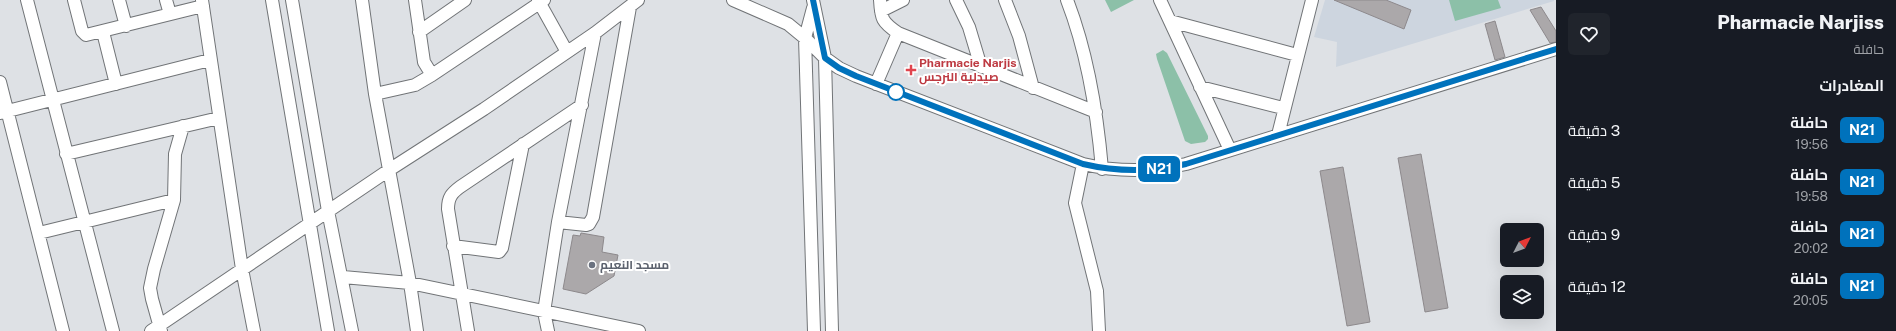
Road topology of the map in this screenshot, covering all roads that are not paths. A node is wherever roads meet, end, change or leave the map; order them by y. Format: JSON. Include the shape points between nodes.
{"nodes":[{"id":1,"x":27,"y":0,"type":"edge"},
{"id":2,"x":74,"y":0,"type":"edge"},
{"id":3,"x":119,"y":0,"type":"edge"},
{"id":4,"x":166,"y":0,"type":"edge"},
{"id":5,"x":272,"y":0,"type":"edge"},
{"id":6,"x":292,"y":0,"type":"edge"},
{"id":7,"x":362,"y":0,"type":"edge"},
{"id":8,"x":415,"y":0,"type":"edge"},
{"id":9,"x":465,"y":0,"type":"edge"},
{"id":10,"x":733,"y":0,"type":"edge"},
{"id":11,"x":903,"y":0,"type":"edge"},
{"id":12,"x":956,"y":0,"type":"edge"},
{"id":13,"x":1005,"y":0,"type":"edge"},
{"id":14,"x":1067,"y":0,"type":"edge"},
{"id":15,"x":1160,"y":0,"type":"edge"},
{"id":16,"x":541,"y":1,"type":"edge"},
{"id":17,"x":1310,"y":1,"type":"edge"},
{"id":18,"x":202,"y":3,"type":"edge"},
{"id":19,"x":634,"y":4,"type":"edge"},
{"id":20,"x":813,"y":4,"type":"edge"},
{"id":21,"x":880,"y":5,"type":"edge"},
{"id":22,"x":170,"y":14,"type":"junction"},
{"id":23,"x":1170,"y":21,"type":"junction"},
{"id":24,"x":126,"y":26,"type":"junction"},
{"id":25,"x":102,"y":32,"type":"junction"},
{"id":26,"x":419,"y":32,"type":"junction"},
{"id":27,"x":595,"y":33,"type":"junction"},
{"id":28,"x":898,"y":33,"type":"junction"},
{"id":29,"x":805,"y":38,"type":"junction"},
{"id":30,"x":1556,"y":49,"type":"edge"},
{"id":31,"x":568,"y":52,"type":"junction"},
{"id":32,"x":1297,"y":55,"type":"junction"},
{"id":33,"x":825,"y":58,"type":"junction"},
{"id":34,"x":210,"y":60,"type":"junction"},
{"id":35,"x":981,"y":67,"type":"junction"},
{"id":36,"x":432,"y":75,"type":"junction"},
{"id":37,"x":0,"y":82,"type":"edge"},
{"id":38,"x":116,"y":84,"type":"junction"},
{"id":39,"x":876,"y":84,"type":"junction"},
{"id":40,"x":1200,"y":86,"type":"junction"},
{"id":41,"x":1033,"y":88,"type":"junction"},
{"id":42,"x":375,"y":94,"type":"junction"},
{"id":43,"x":53,"y":100,"type":"junction"},
{"id":44,"x":582,"y":105,"type":"junction"},
{"id":45,"x":1283,"y":108,"type":"junction"},
{"id":46,"x":3,"y":112,"type":"edge"},
{"id":47,"x":1096,"y":112,"type":"junction"},
{"id":48,"x":219,"y":118,"type":"junction"},
{"id":49,"x":183,"y":126,"type":"junction"},
{"id":50,"x":1278,"y":135,"type":"junction"},
{"id":51,"x":523,"y":144,"type":"junction"},
{"id":52,"x":1230,"y":150,"type":"junction"},
{"id":53,"x":66,"y":154,"type":"junction"},
{"id":54,"x":1083,"y":164,"type":"junction"},
{"id":55,"x":1102,"y":168,"type":"junction"},
{"id":56,"x":389,"y":170,"type":"junction"},
{"id":57,"x":174,"y":200,"type":"junction"},
{"id":58,"x":328,"y":211,"type":"junction"},
{"id":59,"x":84,"y":221,"type":"junction"},
{"id":60,"x":558,"y":222,"type":"junction"},
{"id":61,"x":308,"y":225,"type":"junction"},
{"id":62,"x":39,"y":233,"type":"junction"},
{"id":63,"x":453,"y":246,"type":"junction"},
{"id":64,"x":242,"y":269,"type":"junction"},
{"id":65,"x":343,"y":277,"type":"junction"},
{"id":66,"x":410,"y":283,"type":"junction"},
{"id":67,"x":461,"y":295,"type":"junction"},
{"id":68,"x":544,"y":312,"type":"junction"},
{"id":69,"x":157,"y":329,"type":"edge"},
{"id":70,"x":63,"y":331,"type":"edge"},
{"id":71,"x":113,"y":331,"type":"edge"},
{"id":72,"x":254,"y":331,"type":"edge"},
{"id":73,"x":328,"y":331,"type":"edge"},
{"id":74,"x":352,"y":331,"type":"edge"},
{"id":75,"x":417,"y":331,"type":"edge"},
{"id":76,"x":468,"y":331,"type":"edge"},
{"id":77,"x":548,"y":331,"type":"edge"},
{"id":78,"x":639,"y":331,"type":"edge"},
{"id":79,"x":814,"y":331,"type":"edge"},
{"id":80,"x":832,"y":331,"type":"edge"},
{"id":81,"x":1099,"y":331,"type":"edge"}],
"edges":[{"from":1,"to":43,"type":"street"},
{"from":2,"to":25,"type":"street","via":[[85,34]]},
{"from":3,"to":24,"type":"street"},
{"from":4,"to":22,"type":"street"},
{"from":5,"to":61,"type":"street"},
{"from":6,"to":58,"type":"street"},
{"from":7,"to":42,"type":"street"},
{"from":8,"to":26,"type":"street"},
{"from":9,"to":26,"type":"street"},
{"from":10,"to":29,"type":"street","via":[[779,19]]},
{"from":11,"to":21,"type":"street"},
{"from":12,"to":35,"type":"street","via":[[969,28]]},
{"from":13,"to":41,"type":"street","via":[[1019,36]]},
{"from":14,"to":47,"type":"street","via":[[1088,68]]},
{"from":15,"to":23,"type":"street"},
{"from":16,"to":31,"type":"street"},
{"from":16,"to":36,"type":"street"},
{"from":17,"to":32,"type":"street"},
{"from":18,"to":22,"type":"street"},
{"from":18,"to":34,"type":"street"},
{"from":19,"to":27,"type":"street"},
{"from":19,"to":60,"type":"street","via":[[593,218],[586,225]]},
{"from":20,"to":29,"type":"street"},
{"from":20,"to":33,"type":"street"},
{"from":21,"to":28,"type":"street","via":[[881,16],[886,25]]},
{"from":22,"to":24,"type":"street"},
{"from":23,"to":32,"type":"street"},
{"from":23,"to":40,"type":"street"},
{"from":24,"to":25,"type":"street"},
{"from":25,"to":38,"type":"street"},
{"from":26,"to":36,"type":"street","via":[[424,62]]},
{"from":27,"to":31,"type":"street"},
{"from":27,"to":44,"type":"street"},
{"from":28,"to":35,"type":"street"},
{"from":28,"to":39,"type":"street"},
{"from":29,"to":33,"type":"street"},
{"from":29,"to":79,"type":"street"},
{"from":30,"to":50,"type":"street"},
{"from":31,"to":56,"type":"street"},
{"from":32,"to":45,"type":"street"},
{"from":33,"to":39,"type":"street","via":[[839,68]]},
{"from":33,"to":80,"type":"street"},
{"from":34,"to":38,"type":"street"},
{"from":34,"to":48,"type":"street"},
{"from":35,"to":41,"type":"street"},
{"from":36,"to":42,"type":"street","via":[[415,85]]},
{"from":37,"to":46,"type":"street"},
{"from":38,"to":43,"type":"street"},
{"from":39,"to":54,"type":"street"},
{"from":40,"to":45,"type":"street"},
{"from":40,"to":52,"type":"street"},
{"from":41,"to":47,"type":"street"},
{"from":42,"to":56,"type":"street"},
{"from":43,"to":46,"type":"street"},
{"from":43,"to":53,"type":"street"},
{"from":44,"to":51,"type":"street"},
{"from":44,"to":60,"type":"street"},
{"from":45,"to":50,"type":"street"},
{"from":46,"to":62,"type":"street"},
{"from":47,"to":55,"type":"street"},
{"from":48,"to":49,"type":"street"},
{"from":48,"to":64,"type":"street"},
{"from":49,"to":53,"type":"street"},
{"from":49,"to":57,"type":"street","via":[[175,154]]},
{"from":50,"to":52,"type":"street"},
{"from":51,"to":63,"type":"street","via":[[450,195],[448,209]]},
{"from":51,"to":63,"type":"street","via":[[501,250],[499,252]]},
{"from":52,"to":55,"type":"street","via":[[1167,169]]},
{"from":53,"to":59,"type":"street"},
{"from":54,"to":55,"type":"street"},
{"from":54,"to":81,"type":"street","via":[[1075,203],[1097,291]]},
{"from":56,"to":58,"type":"street"},
{"from":56,"to":66,"type":"street"},
{"from":57,"to":59,"type":"street"},
{"from":57,"to":69,"type":"street","via":[[150,288]]},
{"from":58,"to":61,"type":"street"},
{"from":58,"to":65,"type":"street"},
{"from":59,"to":62,"type":"street"},
{"from":59,"to":71,"type":"street"},
{"from":60,"to":68,"type":"street"},
{"from":61,"to":64,"type":"street"},
{"from":61,"to":73,"type":"street"},
{"from":62,"to":70,"type":"street"},
{"from":63,"to":67,"type":"street"},
{"from":64,"to":69,"type":"street"},
{"from":64,"to":72,"type":"street"},
{"from":65,"to":66,"type":"street"},
{"from":65,"to":74,"type":"street"},
{"from":66,"to":67,"type":"street"},
{"from":66,"to":75,"type":"street"},
{"from":67,"to":68,"type":"street"},
{"from":67,"to":76,"type":"street"},
{"from":68,"to":77,"type":"street"},
{"from":68,"to":78,"type":"street"}]}
